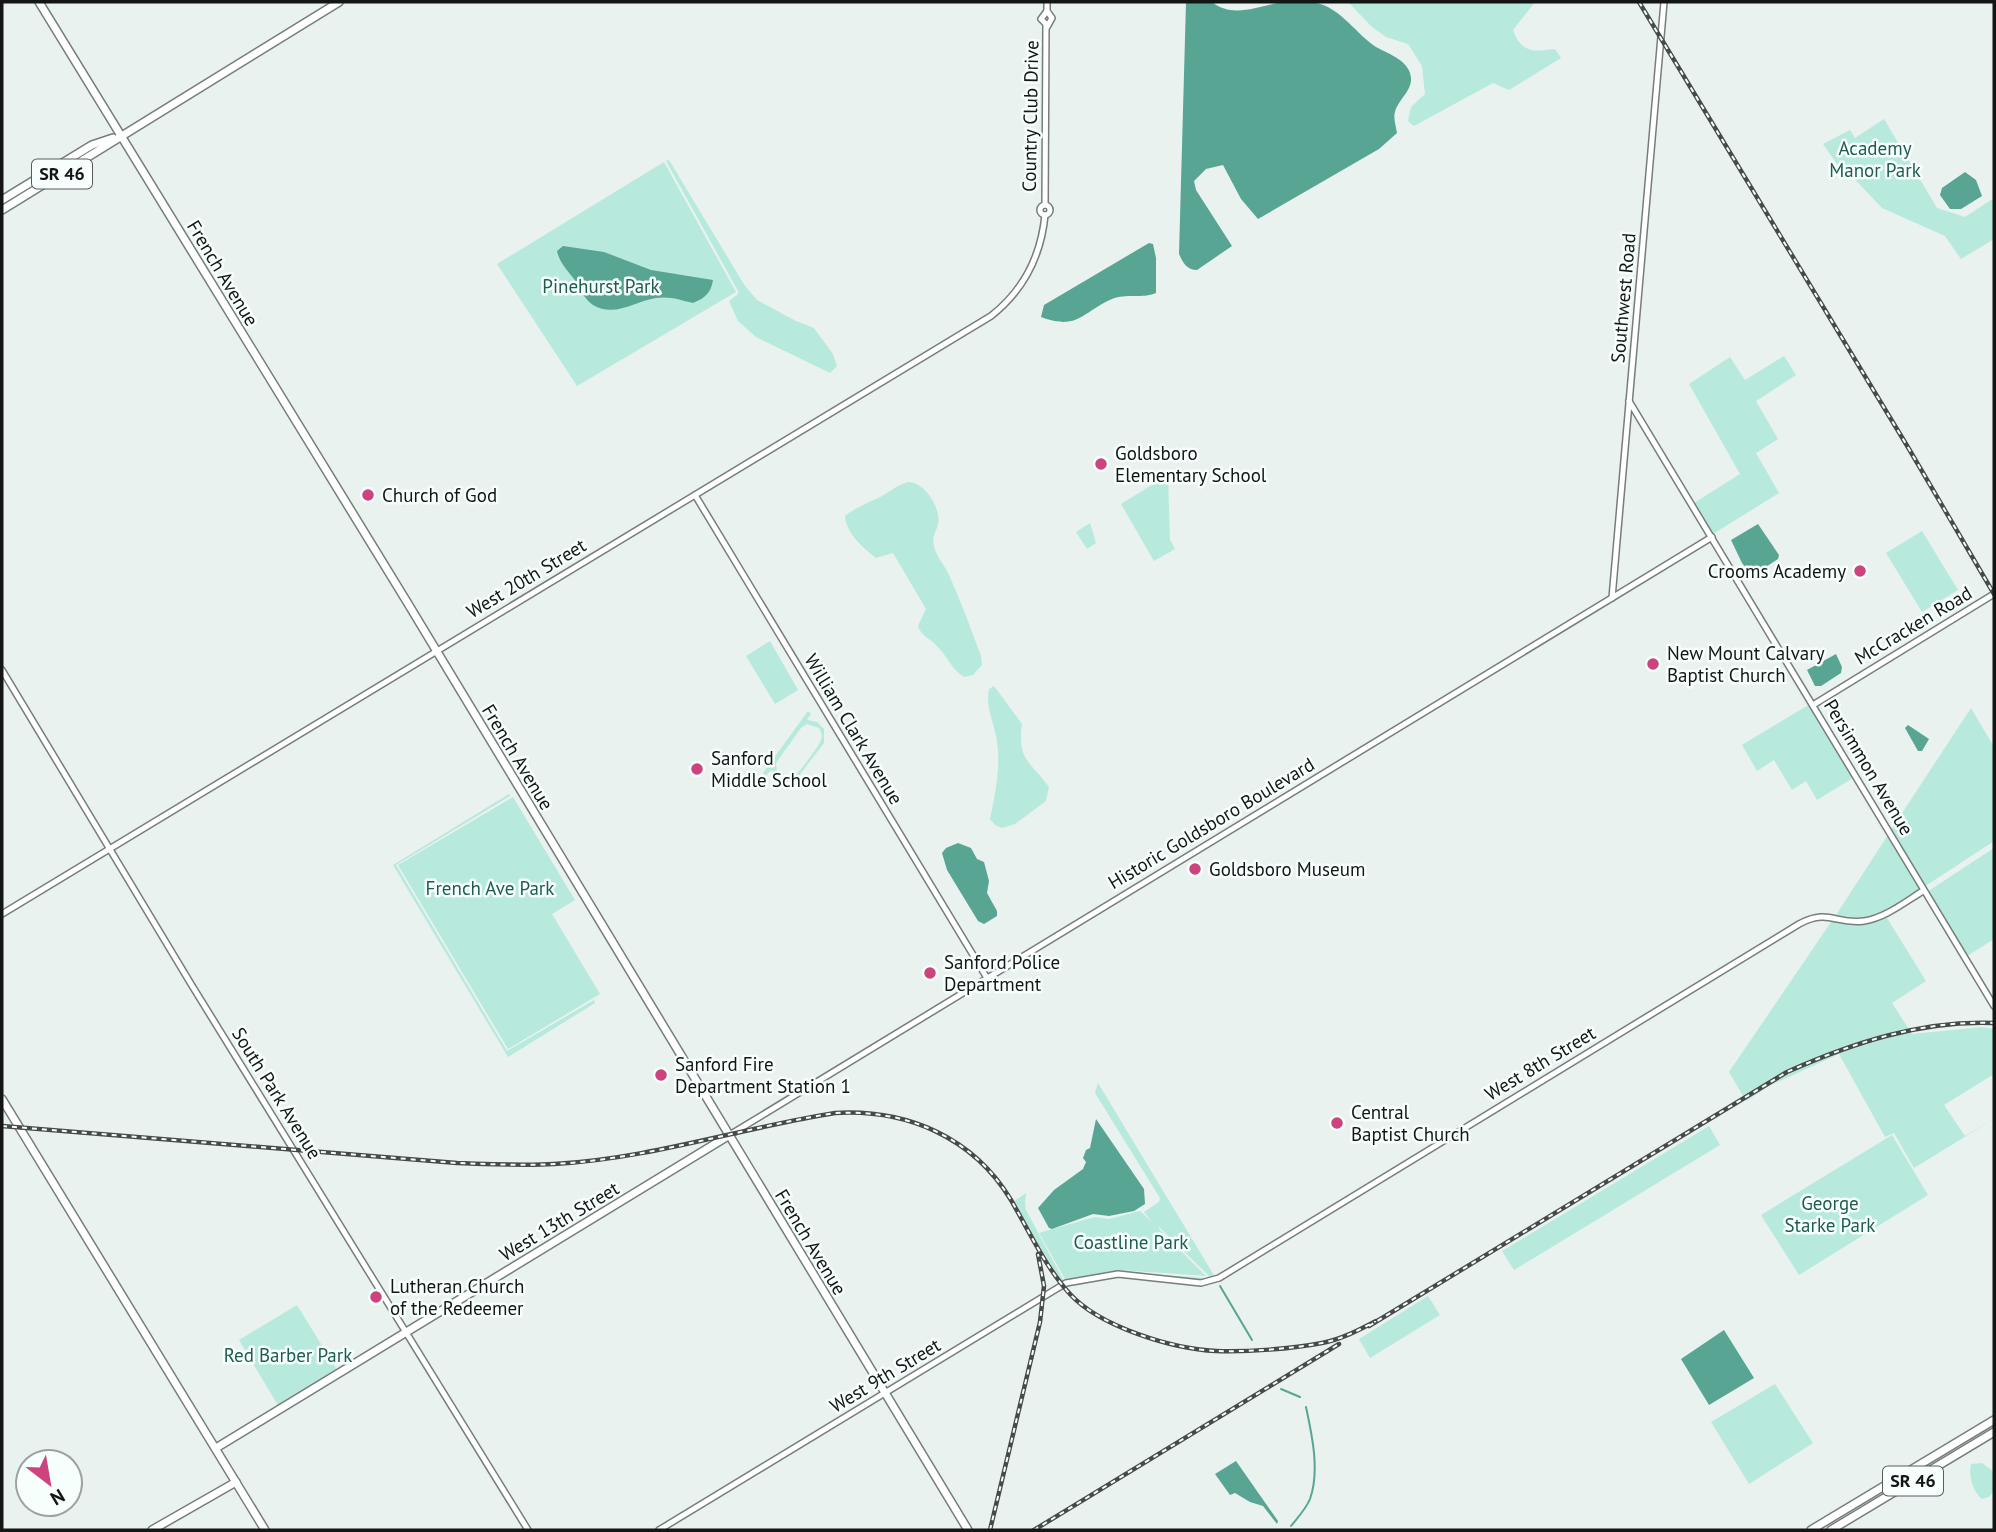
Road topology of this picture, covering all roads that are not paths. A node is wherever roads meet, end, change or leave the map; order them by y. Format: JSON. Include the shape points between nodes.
{"nodes":[{"id":1,"x":39,"y":2,"type":"edge"},
{"id":2,"x":339,"y":2,"type":"edge"},
{"id":3,"x":1047,"y":2,"type":"edge"},
{"id":4,"x":1664,"y":2,"type":"edge"},
{"id":5,"x":121,"y":135,"type":"junction"},
{"id":6,"x":2,"y":200,"type":"edge"},
{"id":7,"x":2,"y":210,"type":"edge"},
{"id":8,"x":960,"y":335,"type":"joint"},
{"id":9,"x":1629,"y":401,"type":"junction"},
{"id":10,"x":695,"y":495,"type":"junction"},
{"id":11,"x":1712,"y":537,"type":"junction"},
{"id":12,"x":1994,"y":594,"type":"edge"},
{"id":13,"x":1612,"y":597,"type":"junction"},
{"id":14,"x":436,"y":651,"type":"junction"},
{"id":15,"x":2,"y":670,"type":"edge"},
{"id":16,"x":1813,"y":705,"type":"junction"},
{"id":17,"x":109,"y":849,"type":"junction"},
{"id":18,"x":1923,"y":891,"type":"junction"},
{"id":19,"x":2,"y":914,"type":"edge"},
{"id":20,"x":987,"y":978,"type":"junction"},
{"id":21,"x":1994,"y":1006,"type":"edge"},
{"id":22,"x":2,"y":1099,"type":"edge"},
{"id":23,"x":728,"y":1136,"type":"junction"},
{"id":24,"x":1137,"y":1276,"type":"joint"},
{"id":25,"x":406,"y":1334,"type":"junction"},
{"id":26,"x":885,"y":1393,"type":"junction"},
{"id":27,"x":1994,"y":1420,"type":"edge"},
{"id":28,"x":1994,"y":1432,"type":"edge"},
{"id":29,"x":216,"y":1448,"type":"junction"},
{"id":30,"x":1948,"y":1449,"type":"junction"},
{"id":31,"x":1915,"y":1468,"type":"junction"},
{"id":32,"x":1921,"y":1477,"type":"junction"},
{"id":33,"x":236,"y":1482,"type":"junction"},
{"id":34,"x":1899,"y":1490,"type":"junction"},
{"id":35,"x":152,"y":1530,"type":"edge"},
{"id":36,"x":265,"y":1530,"type":"edge"},
{"id":37,"x":528,"y":1530,"type":"edge"},
{"id":38,"x":659,"y":1530,"type":"edge"},
{"id":39,"x":968,"y":1530,"type":"edge"},
{"id":40,"x":1811,"y":1530,"type":"edge"},
{"id":41,"x":1831,"y":1530,"type":"edge"}],
"edges":[{"from":1,"to":5,"type":"main road","name":"French Avenue"},
{"from":2,"to":5,"type":"main road"},
{"from":3,"to":8,"type":"street","name":"Country Club Drive","via":[[1052,20],[1047,25],[1045,205],[1049,214],[1045,215],[1035,260],[1021,286],[1000,309]]},
{"from":4,"to":9,"type":"street","name":"Southwest Road"},
{"from":5,"to":6,"type":"main road","number":"SR 46","via":[[92,145]]},
{"from":5,"to":7,"type":"main road","number":"SR 46"},
{"from":5,"to":14,"type":"main road","name":"French Avenue"},
{"from":8,"to":10,"type":"street","name":"West 20th Street"},
{"from":9,"to":11,"type":"street","name":"Persimmon Avenue"},
{"from":9,"to":13,"type":"street","name":"Southwest Road"},
{"from":10,"to":14,"type":"street","name":"West 20th Street"},
{"from":10,"to":20,"type":"street","name":"William Clark Avenue"},
{"from":11,"to":13,"type":"street","name":"Historic Goldsboro Boulevard"},
{"from":11,"to":16,"type":"street","name":"Persimmon Avenue"},
{"from":12,"to":16,"type":"street","name":"McCracken Road"},
{"from":13,"to":20,"type":"street","name":"Historic Goldsboro Boulevard"},
{"from":14,"to":17,"type":"street","name":"West 20th Street"},
{"from":14,"to":23,"type":"main road","name":"French Avenue"},
{"from":15,"to":17,"type":"street","name":"South Park Avenue"},
{"from":16,"to":18,"type":"street","name":"Persimmon Avenue"},
{"from":17,"to":19,"type":"street","name":"West 20th Street"},
{"from":17,"to":25,"type":"street","name":"South Park Avenue"},
{"from":18,"to":21,"type":"street","name":"Persimmon Avenue"},
{"from":18,"to":24,"type":"street","name":"West 8th Street","via":[[1866,920],[1819,916],[1799,924],[1219,1278],[1201,1283]]},
{"from":20,"to":23,"type":"street","name":"Historic Goldsboro Boulevard"},
{"from":22,"to":29,"type":"main road"},
{"from":23,"to":25,"type":"main road","name":"West 13th Street"},
{"from":23,"to":26,"type":"main road","name":"French Avenue"},
{"from":24,"to":26,"type":"street","name":"West 9th Street","via":[[1118,1274],[1066,1283]]},
{"from":25,"to":29,"type":"main road","name":"West 13th Street"},
{"from":25,"to":37,"type":"street","name":"South Park Avenue"},
{"from":26,"to":38,"type":"street","name":"West 9th Street"},
{"from":26,"to":39,"type":"main road","name":"French Avenue"},
{"from":27,"to":30,"type":"main road","number":"SR 46"},
{"from":28,"to":32,"type":"main road","number":"SR 46"},
{"from":29,"to":33,"type":"main road"},
{"from":30,"to":31,"type":"main road","number":"SR 46"},
{"from":30,"to":32,"type":"main road","via":[[1926,1466]]},
{"from":31,"to":34,"type":"main road"},
{"from":31,"to":40,"type":"main road","number":"SR 46"},
{"from":32,"to":34,"type":"main road","number":"SR 46"},
{"from":33,"to":35,"type":"main road"},
{"from":33,"to":36,"type":"main road"},
{"from":34,"to":41,"type":"main road","number":"SR 46"}]}
